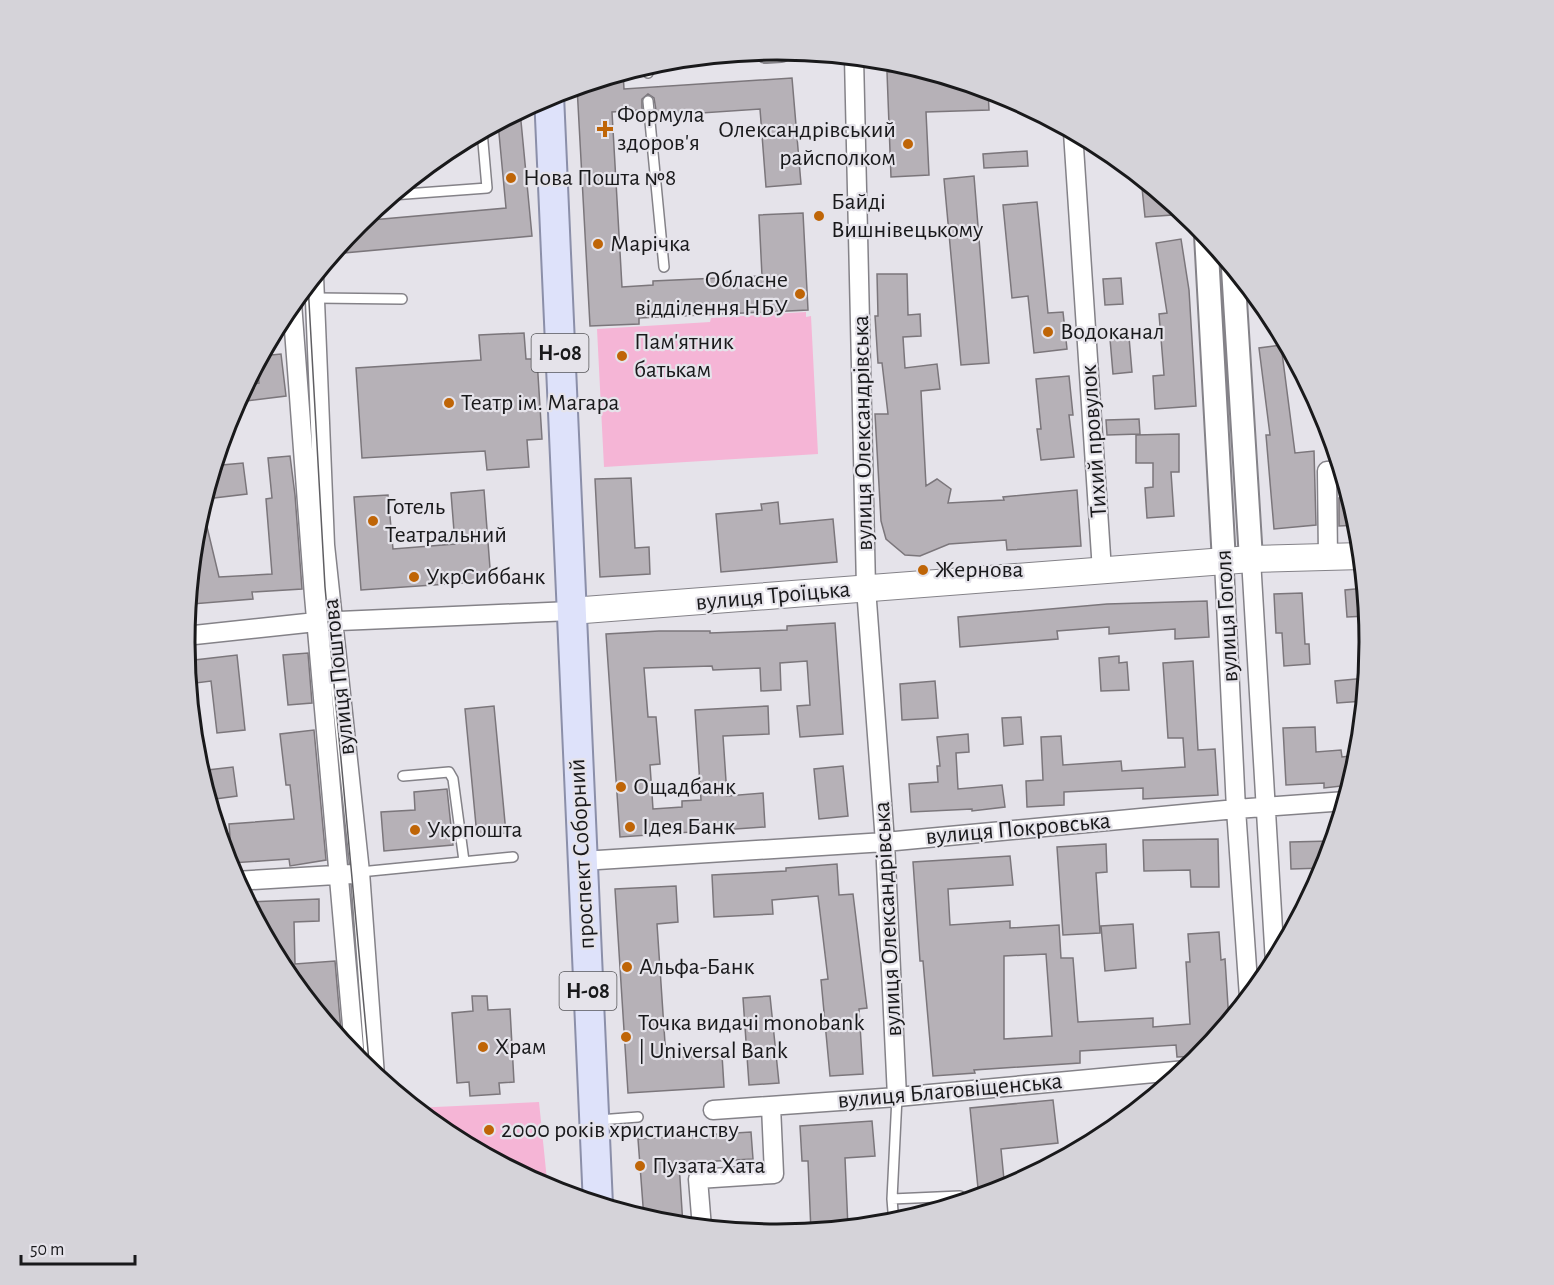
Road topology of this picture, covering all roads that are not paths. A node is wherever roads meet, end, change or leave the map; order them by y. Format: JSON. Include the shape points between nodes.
{"nodes":[{"id":1,"x":854,"y":65,"type":"edge"},
{"id":2,"x":648,"y":101,"type":"dead end"},
{"id":3,"x":549,"y":106,"type":"edge"},
{"id":4,"x":531,"y":115,"type":"edge"},
{"id":5,"x":483,"y":140,"type":"edge"},
{"id":6,"x":1074,"y":141,"type":"edge"},
{"id":7,"x":406,"y":194,"type":"edge"},
{"id":8,"x":1207,"y":249,"type":"edge"},
{"id":9,"x":664,"y":267,"type":"dead end"},
{"id":10,"x":1234,"y":282,"type":"edge"},
{"id":11,"x":315,"y":288,"type":"edge"},
{"id":12,"x":316,"y":298,"type":"junction"},
{"id":13,"x":402,"y":299,"type":"dead end"},
{"id":14,"x":294,"y":318,"type":"edge"},
{"id":15,"x":1334,"y":471,"type":"edge"},
{"id":16,"x":1353,"y":557,"type":"edge"},
{"id":17,"x":1328,"y":558,"type":"junction"},
{"id":18,"x":1251,"y":559,"type":"junction"},
{"id":19,"x":1224,"y":562,"type":"junction"},
{"id":20,"x":1102,"y":571,"type":"junction"},
{"id":21,"x":866,"y":588,"type":"junction"},
{"id":22,"x":571,"y":611,"type":"junction"},
{"id":23,"x":325,"y":622,"type":"junction"},
{"id":24,"x":195,"y":635,"type":"edge"},
{"id":25,"x":403,"y":776,"type":"dead end"},
{"id":26,"x":1337,"y":802,"type":"edge"},
{"id":27,"x":1266,"y":806,"type":"junction"},
{"id":28,"x":1236,"y":809,"type":"junction"},
{"id":29,"x":885,"y":842,"type":"junction"},
{"id":30,"x":513,"y":857,"type":"dead end"},
{"id":31,"x":464,"y":861,"type":"junction"},
{"id":32,"x":582,"y":861,"type":"junction"},
{"id":33,"x":360,"y":872,"type":"junction"},
{"id":34,"x":339,"y":875,"type":"junction"},
{"id":35,"x":246,"y":880,"type":"edge"},
{"id":36,"x":1274,"y":945,"type":"edge"},
{"id":37,"x":1249,"y":983,"type":"edge"},
{"id":38,"x":354,"y":1042,"type":"edge"},
{"id":39,"x":374,"y":1062,"type":"edge"},
{"id":40,"x":1170,"y":1071,"type":"edge"},
{"id":41,"x":897,"y":1097,"type":"junction"},
{"id":42,"x":771,"y":1106,"type":"junction"},
{"id":43,"x":713,"y":1110,"type":"dead end"},
{"id":44,"x":638,"y":1117,"type":"dead end"},
{"id":45,"x":593,"y":1120,"type":"junction"},
{"id":46,"x":597,"y":1196,"type":"edge"},
{"id":47,"x":957,"y":1196,"type":"edge"},
{"id":48,"x":892,"y":1199,"type":"junction"},
{"id":49,"x":893,"y":1213,"type":"edge"},
{"id":50,"x":701,"y":1220,"type":"edge"}],
"edges":[{"from":1,"to":21,"type":"street","name":"вулиця Олександрівська"},
{"from":2,"to":9,"type":"lane"},
{"from":3,"to":22,"type":"main road","name":"проспект Соборний","number":"Н-08"},
{"from":4,"to":22,"type":"main road","name":"проспект Соборний","number":"Н-08"},
{"from":5,"to":7,"type":"lane","via":[[487,188]]},
{"from":6,"to":20,"type":"street","name":"Тихий провулок"},
{"from":8,"to":19,"type":"street","name":"вулиця Гоголя"},
{"from":10,"to":18,"type":"street","name":"вулиця Гоголя"},
{"from":11,"to":12,"type":"street","name":"вулиця Поштова"},
{"from":12,"to":13,"type":"lane"},
{"from":12,"to":23,"type":"street","name":"вулиця Поштова"},
{"from":14,"to":23,"type":"street","name":"вулиця Поштова"},
{"from":15,"to":17,"type":"street","via":[[1328,471]]},
{"from":16,"to":17,"type":"main road","name":"вулиця Троїцька"},
{"from":17,"to":18,"type":"main road","name":"вулиця Троїцька"},
{"from":18,"to":19,"type":"main road","name":"вулиця Троїцька"},
{"from":18,"to":27,"type":"street","name":"вулиця Гоголя"},
{"from":19,"to":20,"type":"main road","name":"вулиця Троїцька"},
{"from":19,"to":28,"type":"street","name":"вулиця Гоголя"},
{"from":20,"to":21,"type":"main road","name":"вулиця Троїцька"},
{"from":21,"to":22,"type":"main road","name":"вулиця Троїцька"},
{"from":21,"to":29,"type":"street","name":"вулиця Олександрівська"},
{"from":22,"to":23,"type":"street","name":"вулиця Троїцька"},
{"from":22,"to":32,"type":"main road","name":"проспект Соборний","number":"Н-08"},
{"from":23,"to":24,"type":"street","name":"вулиця Троїцька"},
{"from":23,"to":33,"type":"street","name":"вулиця Поштова"},
{"from":23,"to":34,"type":"street","name":"вулиця Поштова"},
{"from":25,"to":31,"type":"lane","via":[[449,772]]},
{"from":26,"to":27,"type":"street","name":"вулиця Покровська"},
{"from":27,"to":28,"type":"street","name":"вулиця Покровська"},
{"from":27,"to":36,"type":"street","name":"вулиця Гоголя"},
{"from":28,"to":29,"type":"street","name":"вулиця Покровська"},
{"from":28,"to":37,"type":"street","name":"вулиця Гоголя"},
{"from":29,"to":32,"type":"street","name":"вулиця Покровська"},
{"from":29,"to":41,"type":"street","name":"вулиця Олександрівська"},
{"from":30,"to":31,"type":"lane"},
{"from":31,"to":33,"type":"lane"},
{"from":32,"to":45,"type":"main road","name":"проспект Соборний","number":"Н-08"},
{"from":33,"to":34,"type":"street"},
{"from":33,"to":39,"type":"street","name":"вулиця Поштова"},
{"from":34,"to":35,"type":"street"},
{"from":34,"to":38,"type":"street","name":"вулиця Поштова"},
{"from":40,"to":41,"type":"street","name":"вулиця Благовіщенська"},
{"from":41,"to":42,"type":"street","name":"вулиця Благовіщенська"},
{"from":41,"to":48,"type":"lane"},
{"from":42,"to":43,"type":"street","name":"вулиця Благовіщенська"},
{"from":42,"to":50,"type":"street","via":[[774,1174],[698,1179]]},
{"from":44,"to":45,"type":"lane"},
{"from":45,"to":46,"type":"main road","name":"проспект Соборний","number":"Н-08"},
{"from":47,"to":48,"type":"lane"},
{"from":48,"to":49,"type":"lane"}]}
